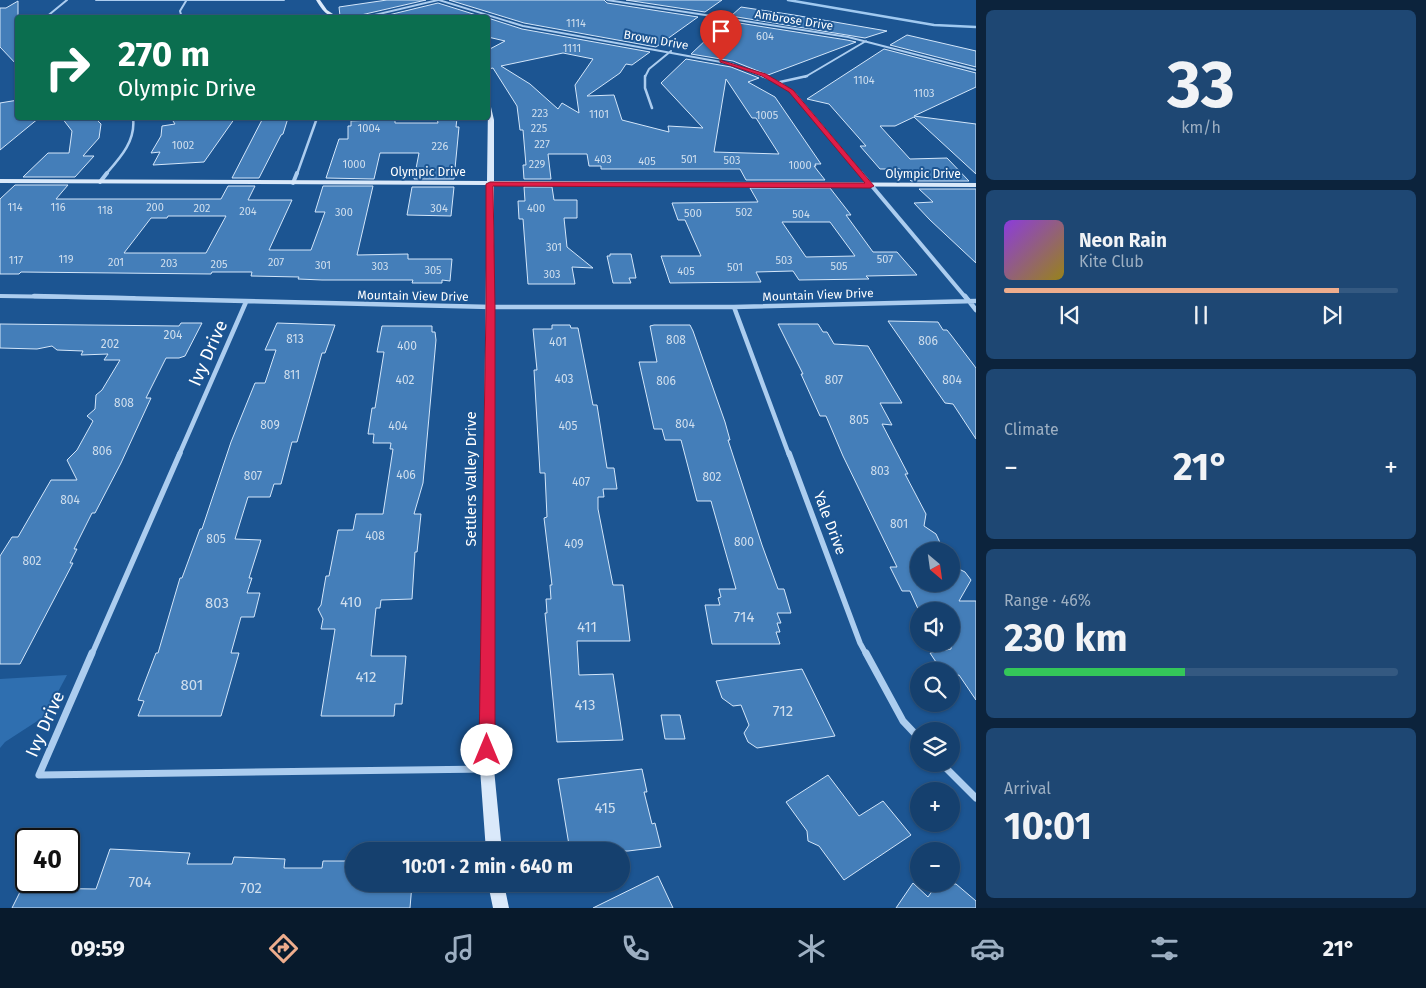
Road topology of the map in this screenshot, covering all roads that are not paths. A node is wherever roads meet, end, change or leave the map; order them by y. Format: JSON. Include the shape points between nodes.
{"nodes":[{"id":1,"x":67,"y":0,"type":"edge"},
{"id":2,"x":96,"y":0,"type":"edge"},
{"id":3,"x":186,"y":0,"type":"edge"},
{"id":4,"x":284,"y":0,"type":"edge"},
{"id":5,"x":318,"y":0,"type":"edge"},
{"id":6,"x":439,"y":0,"type":"edge"},
{"id":7,"x":607,"y":0,"type":"edge"},
{"id":8,"x":49,"y":15,"type":"edge"},
{"id":9,"x":181,"y":15,"type":"edge"},
{"id":10,"x":332,"y":15,"type":"edge"},
{"id":11,"x":375,"y":15,"type":"edge"},
{"id":12,"x":487,"y":15,"type":"edge"},
{"id":13,"x":490,"y":16,"type":"edge"},
{"id":14,"x":866,"y":41,"type":"junction"},
{"id":15,"x":671,"y":51,"type":"junction"},
{"id":16,"x":976,"y":70,"type":"edge"},
{"id":17,"x":780,"y":82,"type":"junction"},
{"id":18,"x":652,"y":108,"type":"dead end"},
{"id":19,"x":490,"y":116,"type":"edge"},
{"id":20,"x":133,"y":120,"type":"edge"},
{"id":21,"x":316,"y":120,"type":"edge"},
{"id":22,"x":0,"y":182,"type":"edge"},
{"id":23,"x":100,"y":182,"type":"junction"},
{"id":24,"x":293,"y":183,"type":"junction"},
{"id":25,"x":490,"y":184,"type":"junction"},
{"id":26,"x":976,"y":185,"type":"edge"},
{"id":27,"x":870,"y":186,"type":"junction"},
{"id":28,"x":0,"y":296,"type":"edge"},
{"id":29,"x":969,"y":301,"type":"junction"},
{"id":30,"x":976,"y":301,"type":"edge"},
{"id":31,"x":246,"y":302,"type":"junction"},
{"id":32,"x":491,"y":307,"type":"junction"},
{"id":33,"x":734,"y":307,"type":"junction"},
{"id":34,"x":976,"y":310,"type":"edge"},
{"id":35,"x":910,"y":728,"type":"edge"},
{"id":36,"x":487,"y":769,"type":"junction"},
{"id":37,"x":950,"y":772,"type":"edge"},
{"id":38,"x":976,"y":798,"type":"edge"},
{"id":39,"x":493,"y":842,"type":"edge"},
{"id":40,"x":497,"y":892,"type":"edge"},
{"id":41,"x":500,"y":908,"type":"edge"}],
"edges":[{"from":1,"to":8,"type":"street"},
{"from":2,"to":3,"type":"street"},
{"from":3,"to":4,"type":"street"},
{"from":3,"to":9,"type":"street","via":[[180,6]]},
{"from":5,"to":10,"type":"street","via":[[320,6]]},
{"from":6,"to":11,"type":"street"},
{"from":6,"to":12,"type":"street","name":"Brown Drive"},
{"from":7,"to":14,"type":"street","name":"Ambrose Drive"},
{"from":13,"to":15,"type":"street","name":"Brown Drive","via":[[523,26]]},
{"from":14,"to":16,"type":"street","name":"Ambrose Drive"},
{"from":14,"to":17,"type":"street","via":[[806,77]]},
{"from":15,"to":17,"type":"street","name":"Brown Drive","via":[[732,64]]},
{"from":15,"to":18,"type":"street","via":[[644,76],[645,93]]},
{"from":17,"to":27,"type":"street","name":"Brown Drive","via":[[796,95]]},
{"from":19,"to":25,"type":"street","name":"Settlers Valley Drive"},
{"from":20,"to":23,"type":"street","via":[[135,129],[129,142]]},
{"from":21,"to":24,"type":"street"},
{"from":22,"to":23,"type":"street","name":"Olympic Drive"},
{"from":23,"to":24,"type":"street","name":"Olympic Drive"},
{"from":24,"to":25,"type":"street","name":"Olympic Drive"},
{"from":25,"to":27,"type":"street","name":"Olympic Drive"},
{"from":25,"to":32,"type":"street","name":"Settlers Valley Drive"},
{"from":26,"to":27,"type":"street","name":"Olympic Drive"},
{"from":27,"to":29,"type":"street","name":"Brown Drive"},
{"from":28,"to":31,"type":"street","name":"Mountain View Drive"},
{"from":29,"to":30,"type":"street","name":"Mountain View Drive"},
{"from":29,"to":33,"type":"street","name":"Mountain View Drive"},
{"from":29,"to":34,"type":"street","name":"Brown Drive"},
{"from":31,"to":32,"type":"street","name":"Mountain View Drive"},
{"from":31,"to":36,"type":"street","name":"Ivy Drive","via":[[39,775]]},
{"from":32,"to":33,"type":"street","name":"Mountain View Drive"},
{"from":32,"to":36,"type":"street","name":"Settlers Valley Drive"},
{"from":33,"to":35,"type":"street","name":"Yale Drive","via":[[860,643]]},
{"from":36,"to":39,"type":"street","name":"Settlers Valley Drive"},
{"from":37,"to":38,"type":"street"},
{"from":40,"to":41,"type":"street"}]}
